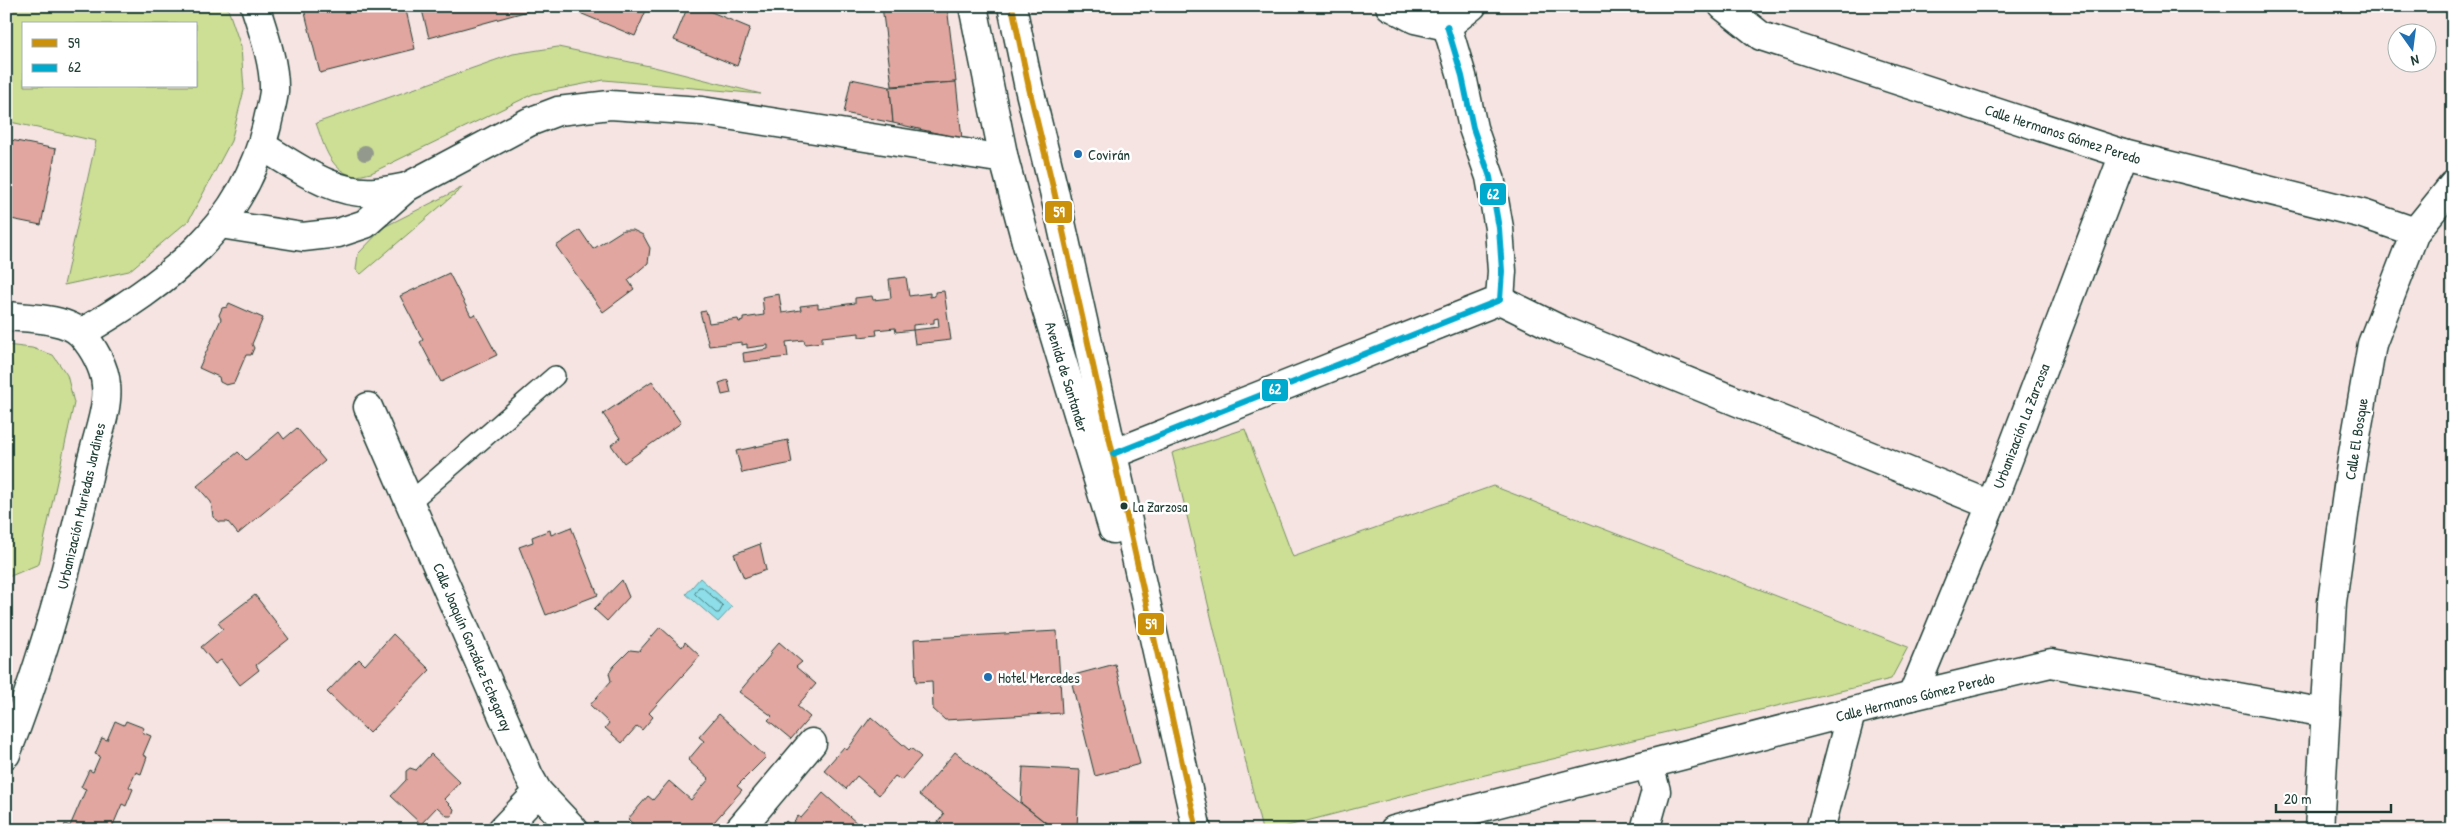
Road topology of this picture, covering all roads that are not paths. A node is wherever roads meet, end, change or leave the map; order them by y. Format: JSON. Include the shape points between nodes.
{"nodes":[{"id":1,"x":255,"y":6,"type":"edge"},
{"id":2,"x":973,"y":6,"type":"edge"},
{"id":3,"x":1012,"y":6,"type":"edge"},
{"id":4,"x":1390,"y":6,"type":"edge"},
{"id":5,"x":1472,"y":6,"type":"edge"},
{"id":6,"x":1723,"y":6,"type":"edge"},
{"id":7,"x":1447,"y":26,"type":"junction"},
{"id":8,"x":262,"y":146,"type":"junction"},
{"id":9,"x":2124,"y":154,"type":"junction"},
{"id":10,"x":1004,"y":159,"type":"junction"},
{"id":11,"x":2453,"y":186,"type":"edge"},
{"id":12,"x":407,"y":187,"type":"junction"},
{"id":13,"x":220,"y":224,"type":"junction"},
{"id":14,"x":2416,"y":232,"type":"junction"},
{"id":15,"x":1500,"y":300,"type":"junction"},
{"id":16,"x":6,"y":316,"type":"edge"},
{"id":17,"x":81,"y":333,"type":"junction"},
{"id":18,"x":555,"y":376,"type":"dead end"},
{"id":19,"x":368,"y":407,"type":"dead end"},
{"id":20,"x":1113,"y":454,"type":"junction"},
{"id":21,"x":410,"y":502,"type":"junction"},
{"id":22,"x":1991,"y":505,"type":"junction"},
{"id":23,"x":1912,"y":696,"type":"junction"},
{"id":24,"x":1851,"y":713,"type":"junction"},
{"id":25,"x":2326,"y":713,"type":"junction"},
{"id":26,"x":812,"y":742,"type":"dead end"},
{"id":27,"x":1178,"y":744,"type":"junction"},
{"id":28,"x":6,"y":754,"type":"edge"},
{"id":29,"x":1649,"y":765,"type":"junction"},
{"id":30,"x":538,"y":792,"type":"junction"},
{"id":31,"x":502,"y":830,"type":"edge"},
{"id":32,"x":574,"y":830,"type":"edge"},
{"id":33,"x":740,"y":830,"type":"edge"},
{"id":34,"x":1197,"y":830,"type":"edge"},
{"id":35,"x":1394,"y":830,"type":"edge"},
{"id":36,"x":1645,"y":830,"type":"edge"},
{"id":37,"x":1820,"y":830,"type":"edge"},
{"id":38,"x":2319,"y":830,"type":"edge"}],
"edges":[{"from":1,"to":8,"type":"main road","via":[[274,90]]},
{"from":2,"to":10,"type":"main road","name":"Avenida de Santander"},
{"from":3,"to":20,"type":"main road","name":"Avenida de Santander"},
{"from":4,"to":7,"type":"main road","via":[[1415,19]]},
{"from":5,"to":7,"type":"main road"},
{"from":6,"to":9,"type":"main road","name":"Calle Hermanos Gómez Peredo","via":[[1761,36]]},
{"from":7,"to":15,"type":"main road","via":[[1473,128],[1490,177],[1499,228]]},
{"from":8,"to":12,"type":"main road","via":[[316,178],[346,190],[374,192]]},
{"from":8,"to":13,"type":"main road","via":[[247,184]]},
{"from":9,"to":14,"type":"main road","name":"Calle Hermanos Gómez Peredo","via":[[2363,214]]},
{"from":9,"to":22,"type":"main road","name":"Urbanización La Zarzosa"},
{"from":10,"to":12,"type":"main road","via":[[719,113],[610,105],[558,111],[529,122]]},
{"from":10,"to":27,"type":"main road","name":"Avenida de Santander"},
{"from":11,"to":14,"type":"main road","name":"Calle El Bosque"},
{"from":12,"to":13,"type":"main road","via":[[365,224],[338,233],[303,237]]},
{"from":13,"to":17,"type":"main road","via":[[169,275],[127,307]]},
{"from":14,"to":25,"type":"main road","name":"Calle El Bosque","via":[[2372,344],[2332,602]]},
{"from":15,"to":20,"type":"main road"},
{"from":15,"to":22,"type":"main road","via":[[1561,330]]},
{"from":16,"to":17,"type":"main road","via":[[51,320]]},
{"from":17,"to":28,"type":"main road","name":"Urbanización Muriedas Jardines","via":[[101,364],[106,386],[105,402],[49,635]]},
{"from":18,"to":21,"type":"lane"},
{"from":19,"to":21,"type":"main road","name":"Calle Joaquín González Echegaray"},
{"from":20,"to":27,"type":"main road","name":"Avenida de Santander"},
{"from":21,"to":30,"type":"main road","name":"Calle Joaquín González Echegaray","via":[[520,758]]},
{"from":22,"to":23,"type":"main road","name":"Urbanización La Zarzosa"},
{"from":23,"to":24,"type":"main road","name":"Calle Hermanos Gómez Peredo"},
{"from":23,"to":25,"type":"main road","name":"Calle Hermanos Gómez Peredo","via":[[2051,663]]},
{"from":24,"to":29,"type":"main road","name":"Calle Hermanos Gómez Peredo"},
{"from":24,"to":37,"type":"main road"},
{"from":25,"to":38,"type":"main road"},
{"from":26,"to":33,"type":"main road"},
{"from":27,"to":34,"type":"main road","name":"Avenida de Santander"},
{"from":29,"to":35,"type":"main road","name":"Calle Hermanos Gómez Peredo"},
{"from":29,"to":36,"type":"main road","via":[[1656,791]]},
{"from":30,"to":31,"type":"main road"},
{"from":30,"to":32,"type":"main road","name":"Calle Joaquín González Echegaray"}]}
